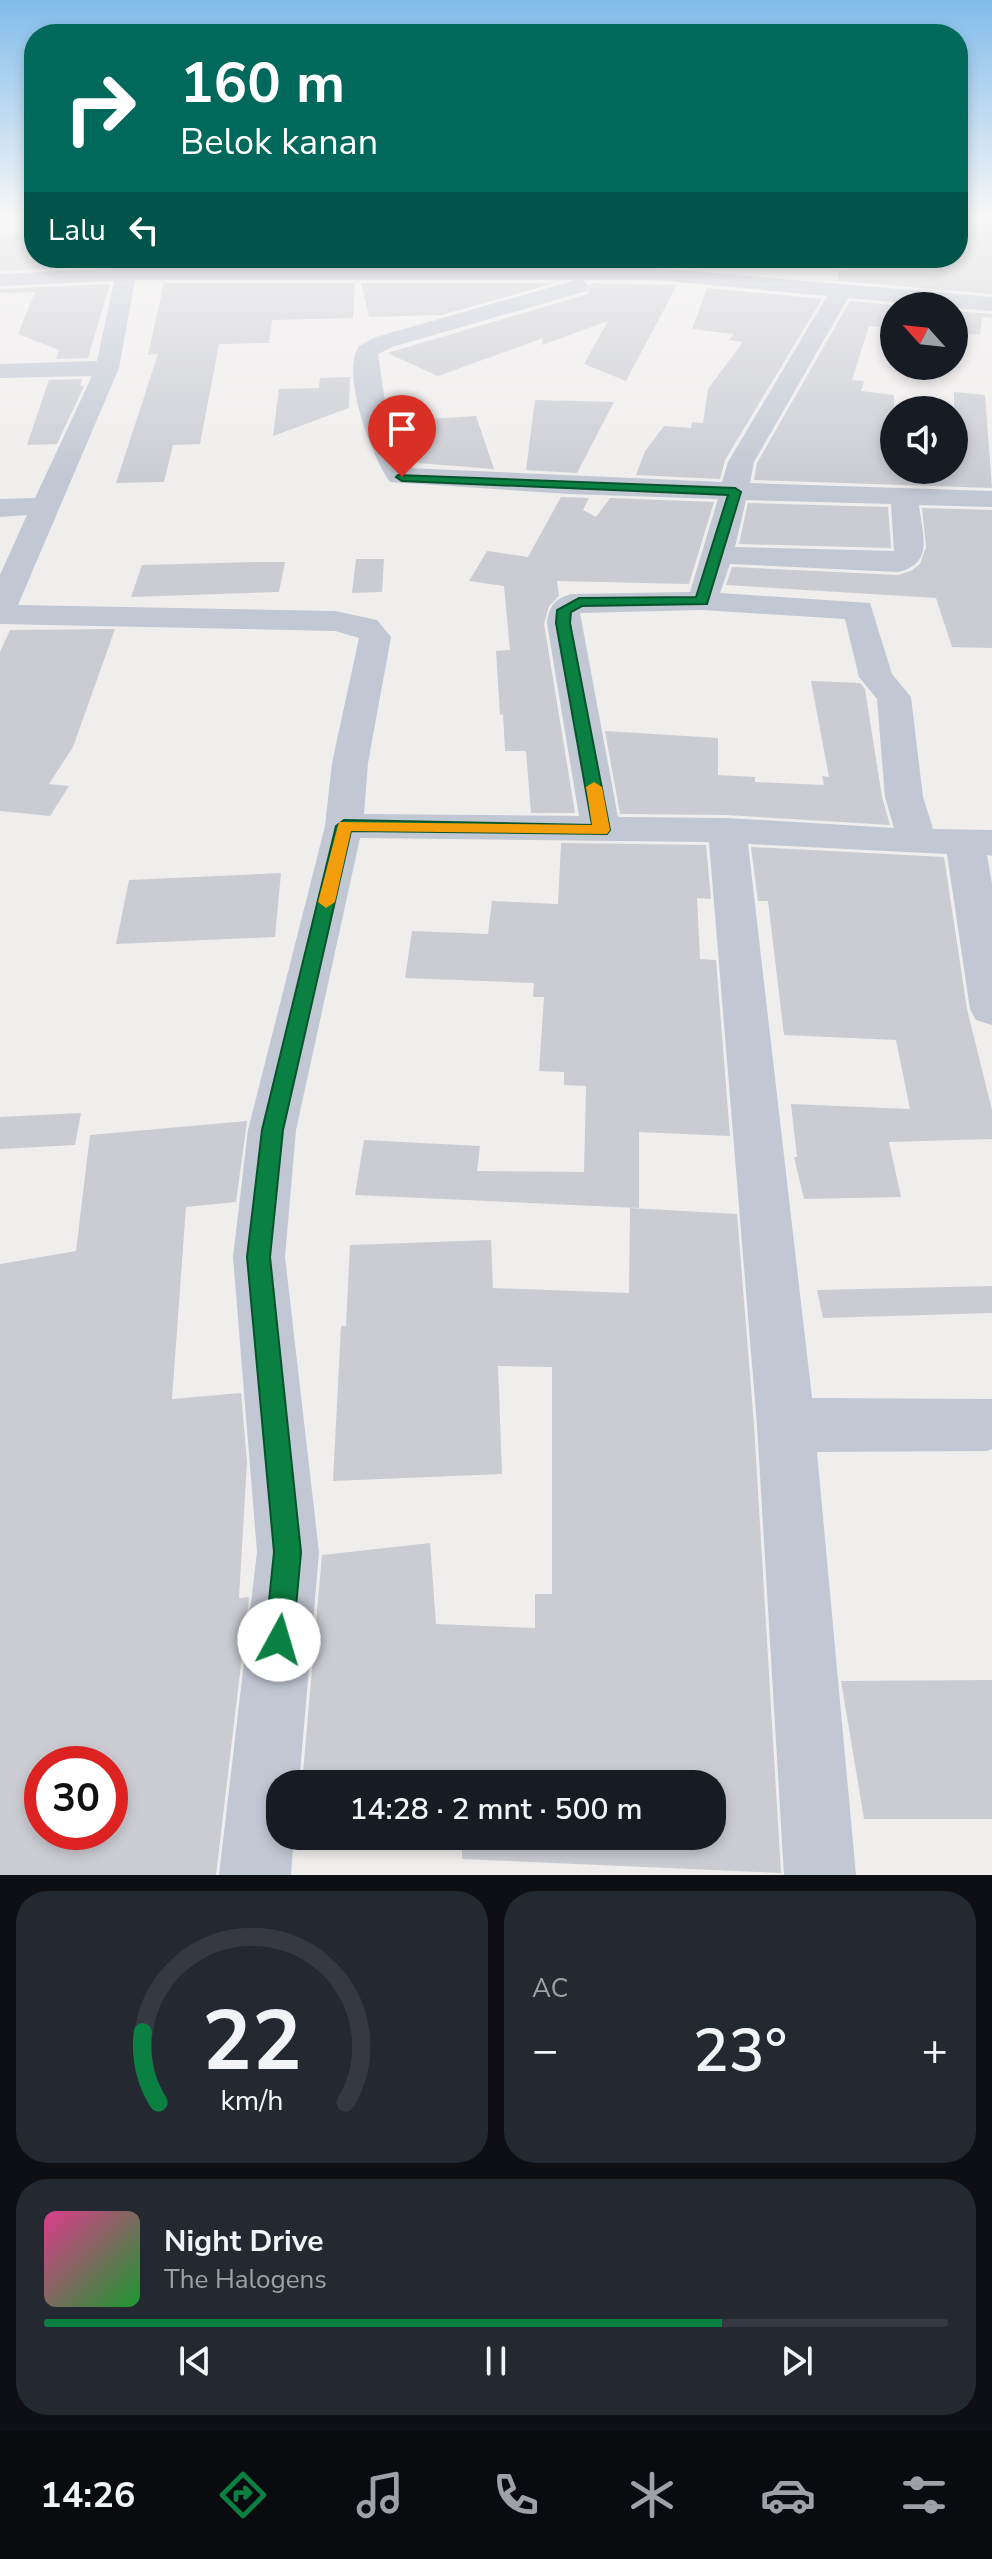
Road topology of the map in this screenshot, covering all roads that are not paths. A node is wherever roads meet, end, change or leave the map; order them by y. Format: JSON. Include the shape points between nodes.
{"nodes":[{"id":1,"x":120,"y":306,"type":"edge"},
{"id":2,"x":507,"y":306,"type":"edge"},
{"id":3,"x":832,"y":306,"type":"edge"},
{"id":4,"x":107,"y":368,"type":"junction"},
{"id":5,"x":0,"y":371,"type":"edge"},
{"id":6,"x":735,"y":492,"type":"junction"},
{"id":7,"x":904,"y":496,"type":"junction"},
{"id":8,"x":992,"y":499,"type":"edge"},
{"id":9,"x":45,"y":506,"type":"junction"},
{"id":10,"x":0,"y":508,"type":"edge"},
{"id":11,"x":718,"y":555,"type":"junction"},
{"id":12,"x":702,"y":601,"type":"junction"},
{"id":13,"x":0,"y":612,"type":"edge"},
{"id":14,"x":344,"y":826,"type":"junction"},
{"id":15,"x":601,"y":830,"type":"junction"},
{"id":16,"x":727,"y":830,"type":"junction"},
{"id":17,"x":917,"y":842,"type":"junction"},
{"id":18,"x":978,"y":842,"type":"edge"},
{"id":19,"x":992,"y":1009,"type":"edge"},
{"id":20,"x":987,"y":1424,"type":"dead end"},
{"id":21,"x":786,"y":1425,"type":"junction"},
{"id":22,"x":255,"y":1875,"type":"edge"},
{"id":23,"x":820,"y":1875,"type":"edge"}],
"edges":[{"from":1,"to":4,"type":"street"},
{"from":2,"to":6,"type":"street","via":[[369,348],[373,399],[393,469],[400,476]]},
{"from":3,"to":6,"type":"street","via":[[751,442]]},
{"from":4,"to":5,"type":"street"},
{"from":4,"to":9,"type":"street"},
{"from":6,"to":7,"type":"street"},
{"from":6,"to":11,"type":"street"},
{"from":7,"to":8,"type":"street"},
{"from":7,"to":11,"type":"street","via":[[909,551],[898,563]]},
{"from":9,"to":10,"type":"street"},
{"from":9,"to":13,"type":"street"},
{"from":11,"to":12,"type":"street"},
{"from":12,"to":15,"type":"street","via":[[579,602],[564,610]]},
{"from":12,"to":17,"type":"street","via":[[859,610],[876,677],[894,697],[904,797]]},
{"from":13,"to":14,"type":"street","via":[[335,621],[366,627],[375,645],[350,763]]},
{"from":14,"to":15,"type":"street"},
{"from":14,"to":22,"type":"street","via":[[272,1130],[259,1257],[288,1552]]},
{"from":15,"to":16,"type":"street"},
{"from":16,"to":17,"type":"street"},
{"from":16,"to":21,"type":"street"},
{"from":17,"to":18,"type":"street"},
{"from":18,"to":19,"type":"street"},
{"from":20,"to":21,"type":"street"},
{"from":21,"to":23,"type":"street"}]}
